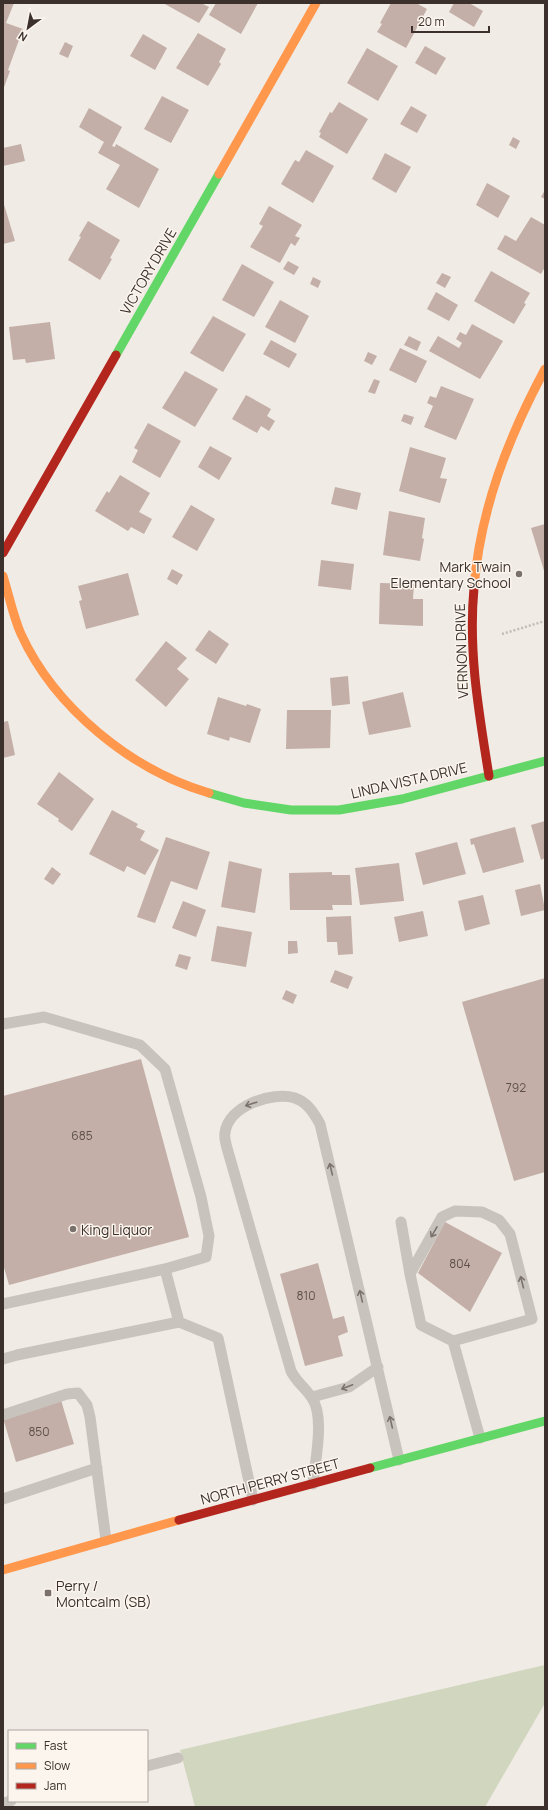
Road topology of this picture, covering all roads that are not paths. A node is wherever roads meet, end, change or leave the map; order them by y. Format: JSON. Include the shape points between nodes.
{"nodes":[{"id":1,"x":316,"y":3,"type":"edge"},
{"id":2,"x":545,"y":369,"type":"edge"},
{"id":3,"x":3,"y":553,"type":"edge"},
{"id":4,"x":3,"y":576,"type":"edge"},
{"id":5,"x":545,"y":761,"type":"edge"},
{"id":6,"x":489,"y":776,"type":"junction"},
{"id":7,"x":3,"y":1024,"type":"edge"},
{"id":8,"x":401,"y":1222,"type":"dead end"},
{"id":9,"x":165,"y":1270,"type":"junction"},
{"id":10,"x":410,"y":1274,"type":"junction"},
{"id":11,"x":3,"y":1304,"type":"edge"},
{"id":12,"x":179,"y":1322,"type":"junction"},
{"id":13,"x":452,"y":1341,"type":"junction"},
{"id":14,"x":3,"y":1359,"type":"edge"},
{"id":15,"x":378,"y":1368,"type":"junction"},
{"id":16,"x":312,"y":1398,"type":"junction"},
{"id":17,"x":3,"y":1415,"type":"edge"},
{"id":18,"x":545,"y":1421,"type":"edge"},
{"id":19,"x":480,"y":1438,"type":"junction"},
{"id":20,"x":400,"y":1460,"type":"junction"},
{"id":21,"x":97,"y":1468,"type":"junction"},
{"id":22,"x":313,"y":1484,"type":"junction"},
{"id":23,"x":3,"y":1499,"type":"edge"},
{"id":24,"x":253,"y":1500,"type":"junction"},
{"id":25,"x":106,"y":1540,"type":"junction"},
{"id":26,"x":3,"y":1570,"type":"edge"},
{"id":27,"x":178,"y":1758,"type":"dead end"},
{"id":28,"x":148,"y":1766,"type":"edge"}],
"edges":[{"from":1,"to":3,"type":"street","name":"VICTORY DRIVE"},
{"from":2,"to":6,"type":"street","name":"VERNON DRIVE","via":[[522,412],[503,457],[489,501],[478,556],[473,605],[473,661]]},
{"from":4,"to":6,"type":"street","name":"LINDA VISTA DRIVE","via":[[15,620],[25,641],[41,670],[65,700],[112,743],[146,766],[189,787],[256,806],[320,810],[380,804]]},
{"from":5,"to":6,"type":"street","name":"LINDA VISTA DRIVE"},
{"from":7,"to":9,"type":"lane","via":[[44,1017],[140,1045],[165,1070],[201,1197],[209,1236],[206,1257]]},
{"from":8,"to":10,"type":"lane"},
{"from":9,"to":11,"type":"lane"},
{"from":9,"to":12,"type":"lane"},
{"from":10,"to":13,"type":"lane","via":[[421,1325]]},
{"from":13,"to":10,"type":"lane","one_way":true,"via":[[532,1319],[510,1234],[499,1220],[482,1212],[456,1211],[442,1217]]},
{"from":12,"to":14,"type":"lane","via":[[17,1354]]},
{"from":12,"to":24,"type":"lane","via":[[218,1338]]},
{"from":13,"to":19,"type":"lane"},
{"from":15,"to":16,"type":"lane","one_way":true,"via":[[349,1387]]},
{"from":15,"to":16,"type":"lane","one_way":true,"via":[[320,1124],[312,1109],[296,1098],[277,1095],[243,1107],[230,1119],[225,1133],[227,1148],[291,1371],[297,1383]]},
{"from":20,"to":15,"type":"lane","one_way":true},
{"from":16,"to":22,"type":"lane","via":[[317,1408],[318,1421]]},
{"from":17,"to":21,"type":"lane","via":[[67,1394],[78,1393],[87,1405]]},
{"from":18,"to":19,"type":"street","name":"NORTH PERRY STREET"},
{"from":19,"to":20,"type":"street","name":"NORTH PERRY STREET"},
{"from":20,"to":22,"type":"street","name":"NORTH PERRY STREET"},
{"from":21,"to":23,"type":"lane"},
{"from":21,"to":25,"type":"lane"},
{"from":22,"to":24,"type":"street","name":"NORTH PERRY STREET"},
{"from":24,"to":25,"type":"street","name":"NORTH PERRY STREET"},
{"from":25,"to":26,"type":"street","name":"NORTH PERRY STREET"},
{"from":27,"to":28,"type":"lane"}]}
